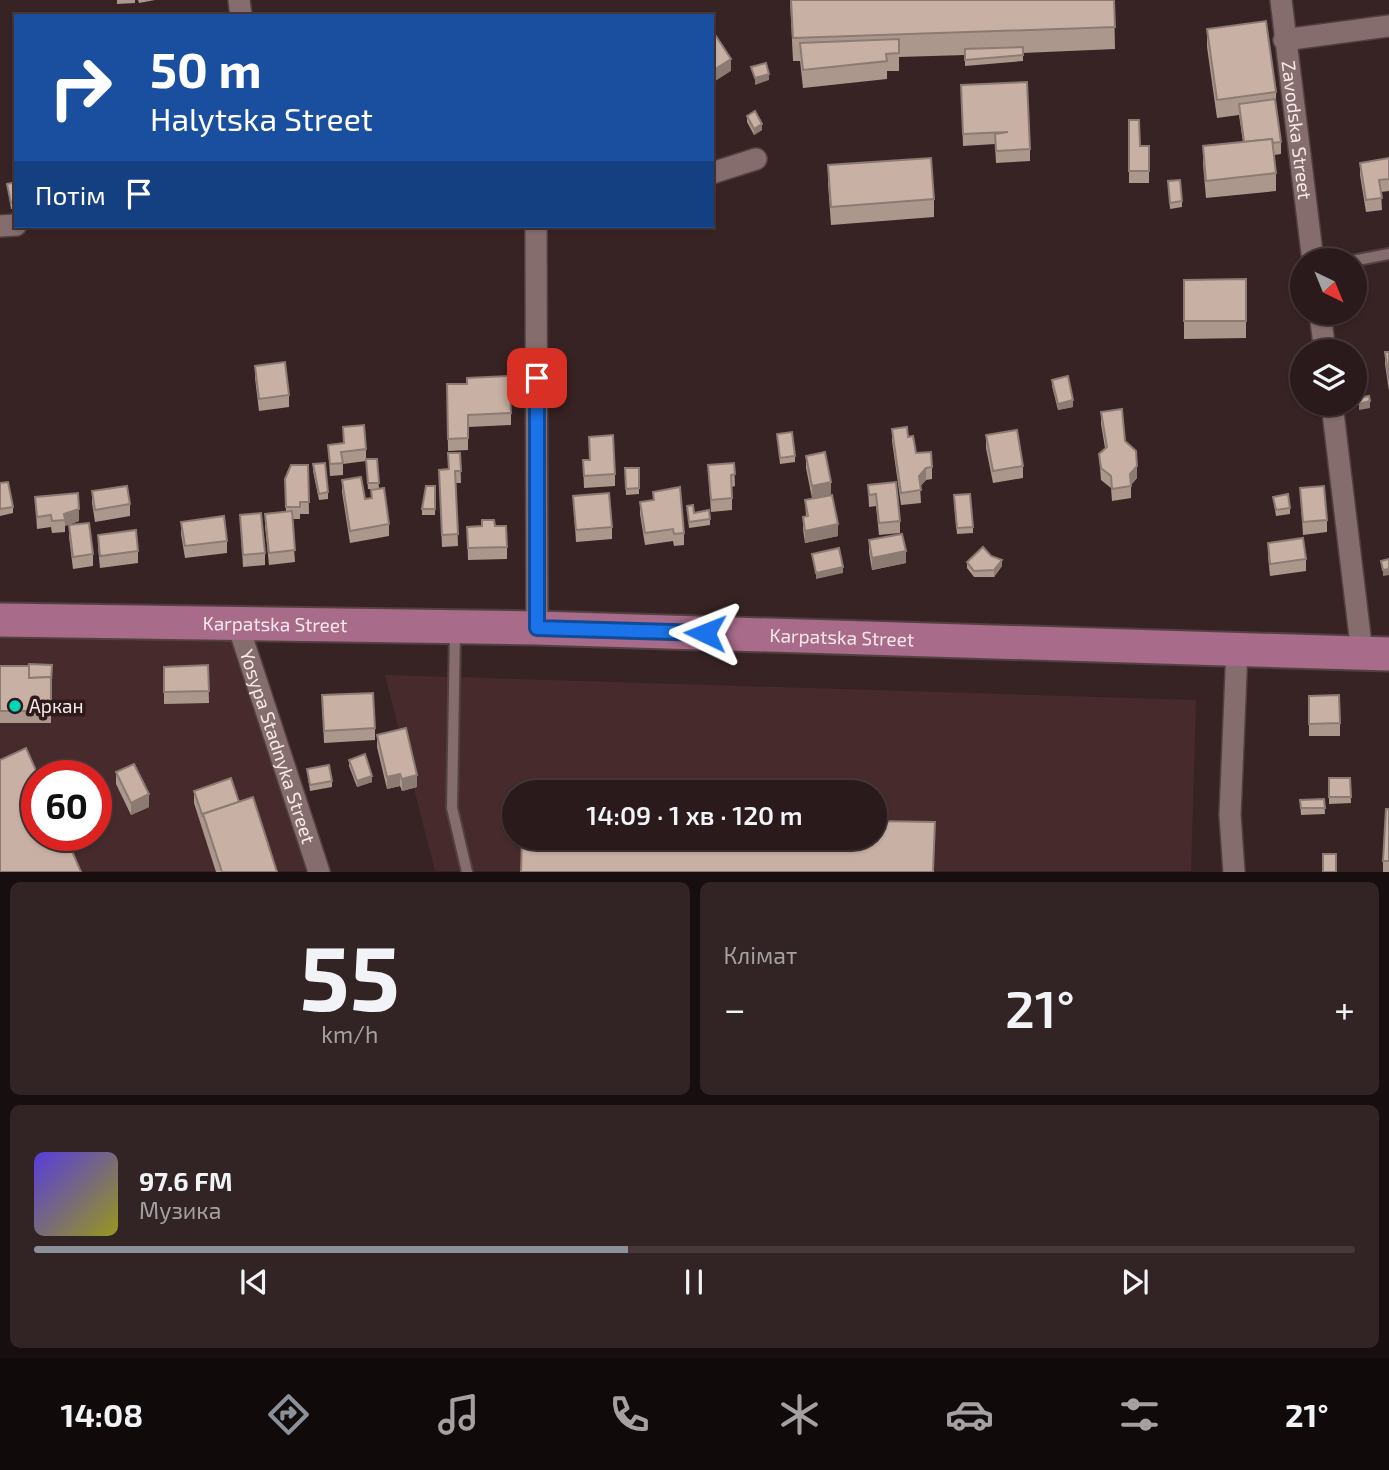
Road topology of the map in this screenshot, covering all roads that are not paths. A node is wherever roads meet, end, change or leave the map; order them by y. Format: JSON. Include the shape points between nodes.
{"nodes":[{"id":1,"x":1281,"y":0,"type":"edge"},
{"id":2,"x":1389,"y":26,"type":"edge"},
{"id":3,"x":1284,"y":40,"type":"junction"},
{"id":4,"x":756,"y":159,"type":"dead end"},
{"id":5,"x":714,"y":172,"type":"edge"},
{"id":6,"x":536,"y":228,"type":"edge"},
{"id":7,"x":1310,"y":248,"type":"edge"},
{"id":8,"x":1389,"y":254,"type":"edge"},
{"id":9,"x":1367,"y":258,"type":"edge"},
{"id":10,"x":1334,"y":416,"type":"edge"},
{"id":11,"x":0,"y":620,"type":"edge"},
{"id":12,"x":237,"y":622,"type":"junction"},
{"id":13,"x":455,"y":627,"type":"junction"},
{"id":14,"x":537,"y":628,"type":"junction"},
{"id":15,"x":1237,"y":649,"type":"junction"},
{"id":16,"x":1376,"y":653,"type":"edge"},
{"id":17,"x":319,"y":872,"type":"edge"},
{"id":18,"x":467,"y":872,"type":"edge"},
{"id":19,"x":1234,"y":872,"type":"edge"}],
"edges":[{"from":1,"to":3,"type":"street","name":"Zavodska Street"},
{"from":2,"to":3,"type":"street"},
{"from":3,"to":7,"type":"street","name":"Zavodska Street"},
{"from":4,"to":5,"type":"street"},
{"from":6,"to":14,"type":"street"},
{"from":8,"to":9,"type":"lane"},
{"from":10,"to":16,"type":"street"},
{"from":11,"to":12,"type":"main road","name":"Karpatska Street"},
{"from":12,"to":13,"type":"main road","name":"Karpatska Street"},
{"from":12,"to":17,"type":"street","name":"Yosypa Stadnyka Street"},
{"from":13,"to":14,"type":"main road","name":"Karpatska Street"},
{"from":13,"to":18,"type":"lane","via":[[452,808]]},
{"from":14,"to":15,"type":"main road","name":"Karpatska Street"},
{"from":15,"to":16,"type":"main road","name":"Karpatska Street"},
{"from":15,"to":19,"type":"street","via":[[1230,815]]}]}
